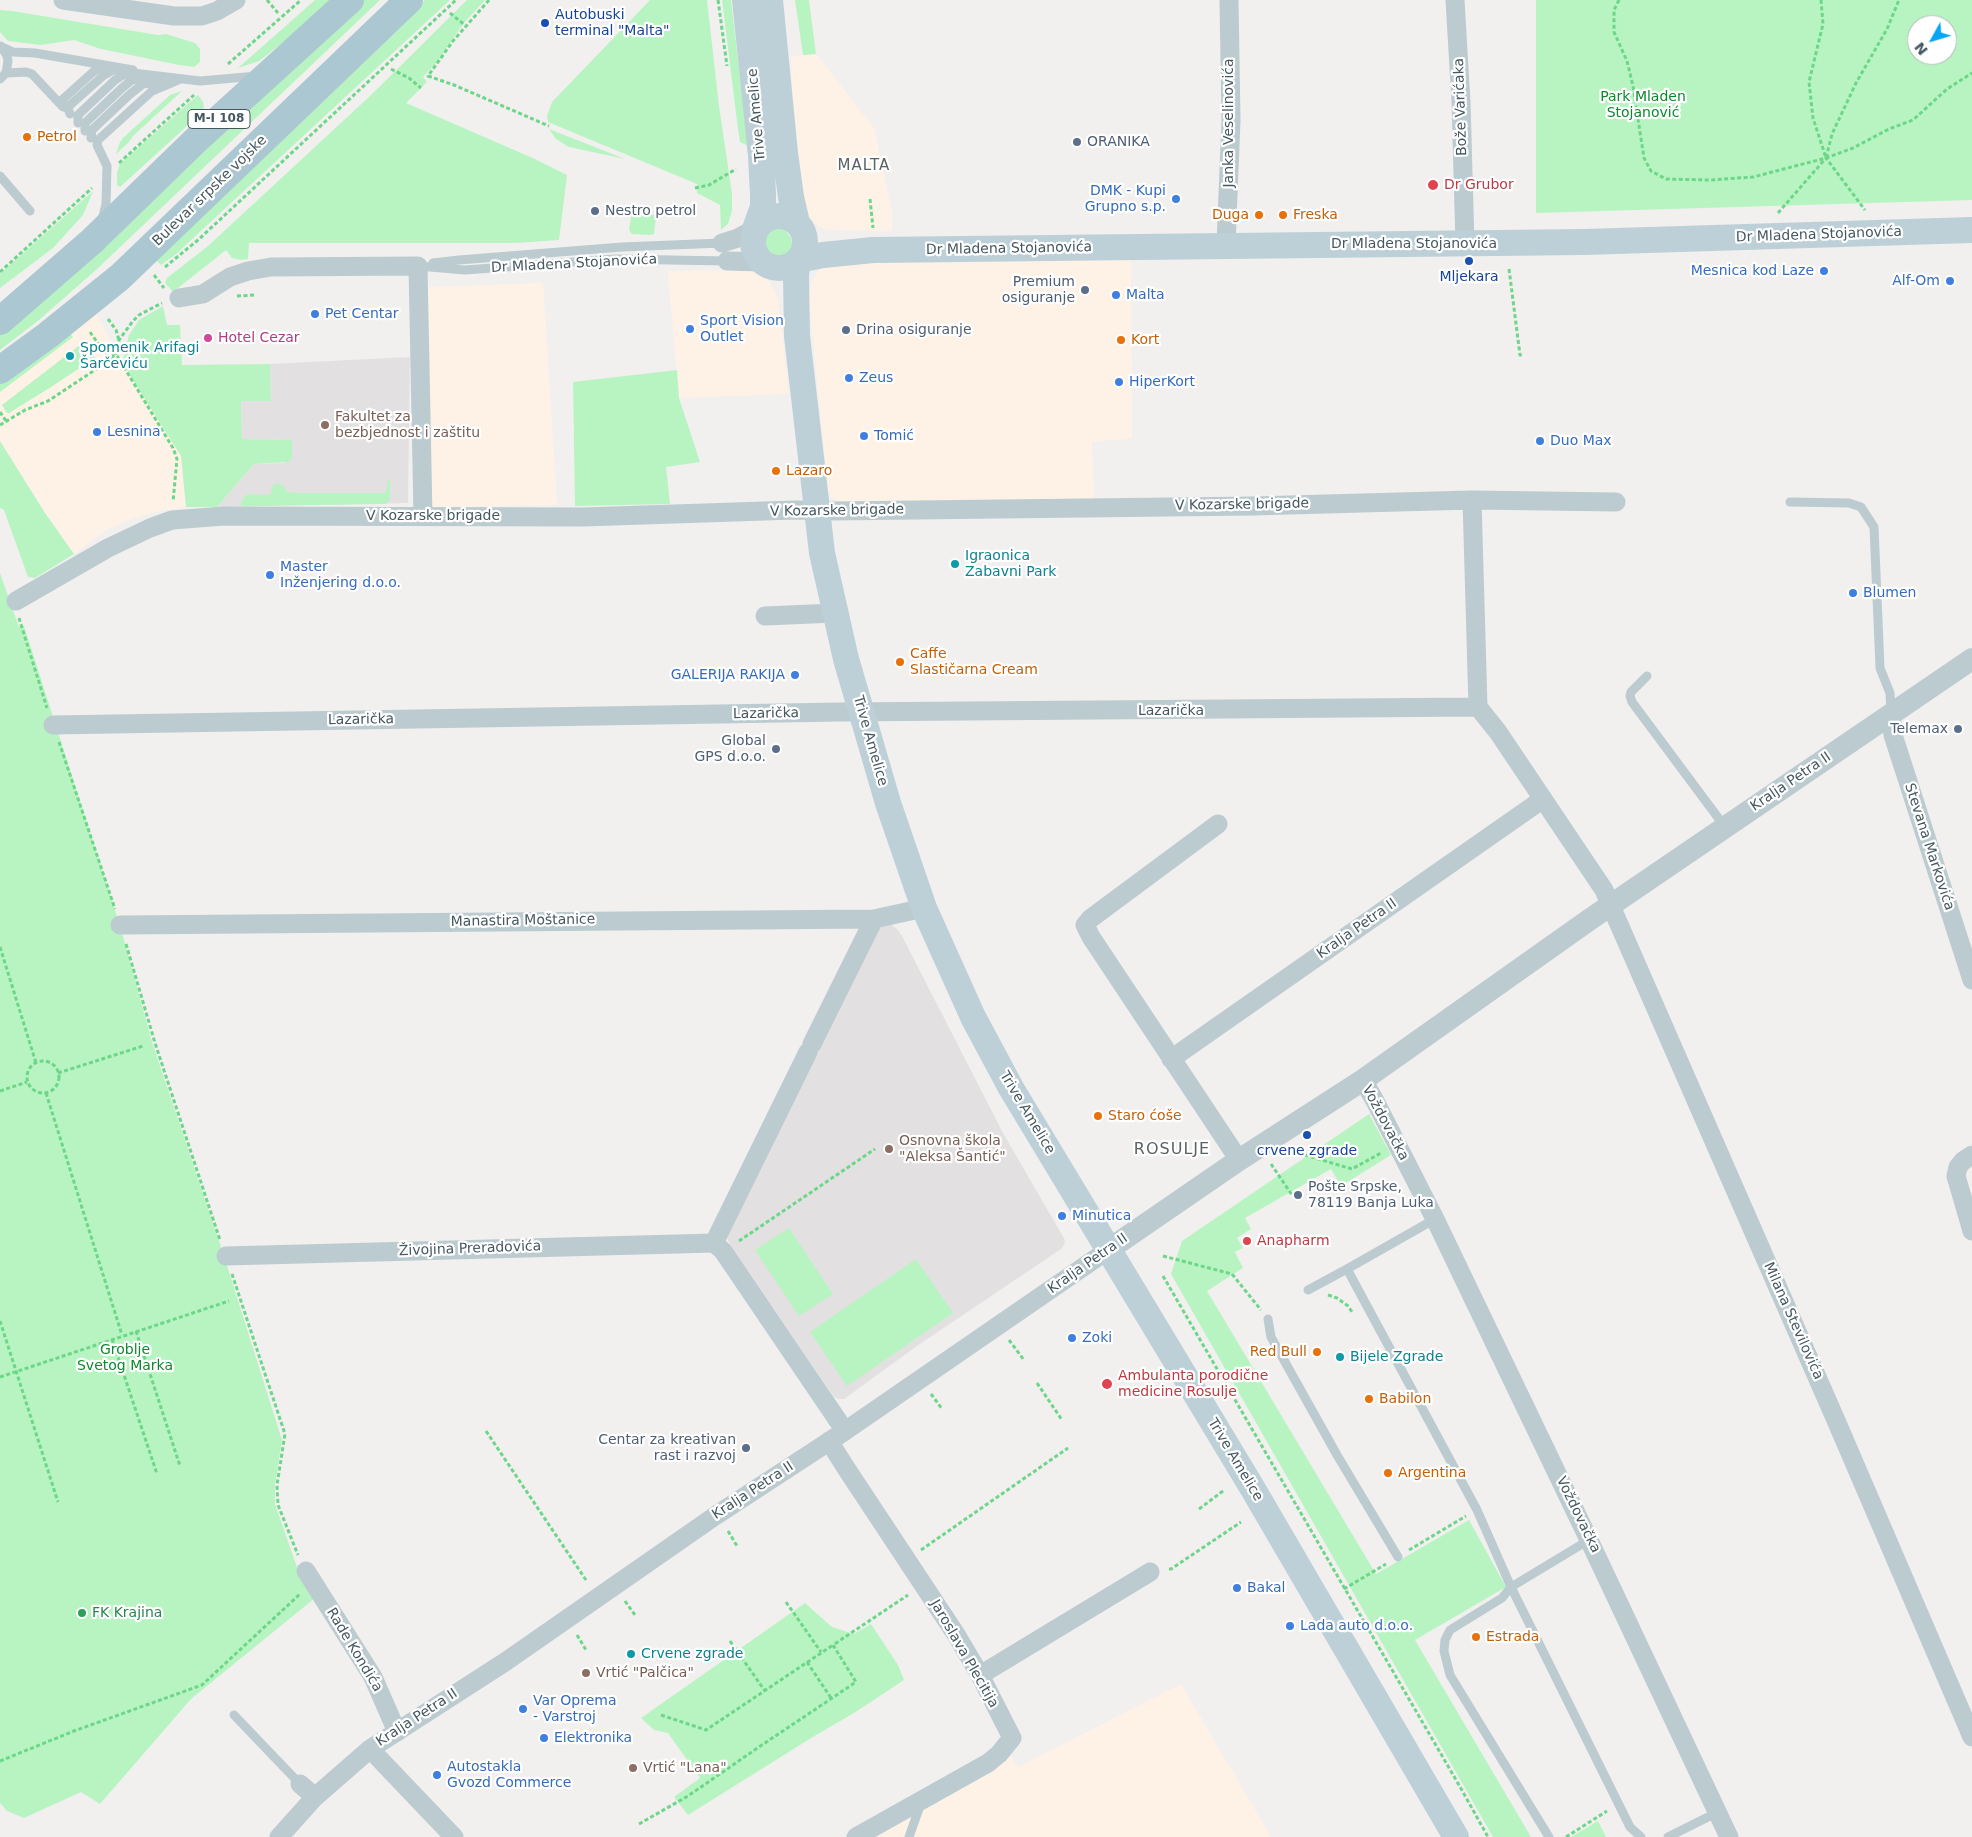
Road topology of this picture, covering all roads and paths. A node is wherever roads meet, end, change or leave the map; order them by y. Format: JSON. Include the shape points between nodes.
{"nodes":[{"id":1,"x":63,"y":0,"type":"edge"},
{"id":2,"x":236,"y":0,"type":"edge"},
{"id":3,"x":267,"y":0,"type":"edge"},
{"id":4,"x":301,"y":0,"type":"edge"},
{"id":5,"x":350,"y":0,"type":"edge"},
{"id":6,"x":409,"y":0,"type":"edge"},
{"id":7,"x":490,"y":0,"type":"edge"},
{"id":8,"x":745,"y":0,"type":"edge"},
{"id":9,"x":770,"y":0,"type":"edge"},
{"id":10,"x":1229,"y":0,"type":"edge"},
{"id":11,"x":1455,"y":0,"type":"edge"},
{"id":12,"x":1619,"y":0,"type":"edge"},
{"id":13,"x":1821,"y":0,"type":"edge"},
{"id":14,"x":1899,"y":0,"type":"edge"},
{"id":15,"x":450,"y":12,"type":"dead end"},
{"id":16,"x":278,"y":13,"type":"dead end"},
{"id":17,"x":466,"y":26,"type":"junction"},
{"id":18,"x":0,"y":46,"type":"edge"},
{"id":19,"x":391,"y":69,"type":"dead end"},
{"id":20,"x":1972,"y":73,"type":"edge"},
{"id":21,"x":267,"y":75,"type":"junction"},
{"id":22,"x":3,"y":76,"type":"edge"},
{"id":23,"x":183,"y":79,"type":"junction"},
{"id":24,"x":210,"y":80,"type":"junction"},
{"id":25,"x":421,"y":88,"type":"dead end"},
{"id":26,"x":62,"y":106,"type":"junction"},
{"id":27,"x":70,"y":114,"type":"junction"},
{"id":28,"x":78,"y":123,"type":"junction"},
{"id":29,"x":549,"y":126,"type":"dead end"},
{"id":30,"x":91,"y":138,"type":"junction"},
{"id":31,"x":1826,"y":158,"type":"junction"},
{"id":32,"x":736,"y":169,"type":"dead end"},
{"id":33,"x":108,"y":174,"type":"junction"},
{"id":34,"x":0,"y":176,"type":"edge"},
{"id":35,"x":694,"y":188,"type":"dead end"},
{"id":36,"x":870,"y":199,"type":"dead end"},
{"id":37,"x":30,"y":211,"type":"dead end"},
{"id":38,"x":1867,"y":213,"type":"dead end"},
{"id":39,"x":1777,"y":215,"type":"dead end"},
{"id":40,"x":755,"y":229,"type":"junction"},
{"id":41,"x":873,"y":229,"type":"dead end"},
{"id":42,"x":1972,"y":230,"type":"edge"},
{"id":43,"x":800,"y":240,"type":"junction"},
{"id":44,"x":92,"y":241,"type":"junction"},
{"id":45,"x":722,"y":243,"type":"joint"},
{"id":46,"x":1464,"y":244,"type":"junction"},
{"id":47,"x":1226,"y":245,"type":"junction"},
{"id":48,"x":727,"y":261,"type":"joint"},
{"id":49,"x":761,"y":262,"type":"junction"},
{"id":50,"x":418,"y":266,"type":"junction"},
{"id":51,"x":62,"y":268,"type":"junction"},
{"id":52,"x":1509,"y":269,"type":"dead end"},
{"id":53,"x":0,"y":272,"type":"edge"},
{"id":54,"x":154,"y":275,"type":"dead end"},
{"id":55,"x":163,"y":286,"type":"dead end"},
{"id":56,"x":179,"y":298,"type":"joint"},
{"id":57,"x":0,"y":300,"type":"edge"},
{"id":58,"x":108,"y":319,"type":"dead end"},
{"id":59,"x":0,"y":321,"type":"edge"},
{"id":60,"x":90,"y":332,"type":"dead end"},
{"id":61,"x":797,"y":336,"type":"junction"},
{"id":62,"x":119,"y":340,"type":"junction"},
{"id":63,"x":116,"y":354,"type":"junction"},
{"id":64,"x":1524,"y":354,"type":"dead end"},
{"id":65,"x":0,"y":370,"type":"edge"},
{"id":66,"x":0,"y":412,"type":"edge"},
{"id":67,"x":6,"y":421,"type":"junction"},
{"id":68,"x":0,"y":425,"type":"edge"},
{"id":69,"x":1472,"y":500,"type":"junction"},
{"id":70,"x":1616,"y":502,"type":"dead end"},
{"id":71,"x":1790,"y":502,"type":"dead end"},
{"id":72,"x":816,"y":510,"type":"junction"},
{"id":73,"x":423,"y":516,"type":"junction"},
{"id":74,"x":172,"y":520,"type":"junction"},
{"id":75,"x":16,"y":601,"type":"joint"},
{"id":76,"x":835,"y":613,"type":"junction"},
{"id":77,"x":765,"y":616,"type":"dead end"},
{"id":78,"x":1972,"y":659,"type":"edge"},
{"id":79,"x":1647,"y":676,"type":"dead end"},
{"id":80,"x":1478,"y":707,"type":"junction"},
{"id":81,"x":862,"y":713,"type":"junction"},
{"id":82,"x":1891,"y":714,"type":"junction"},
{"id":83,"x":53,"y":725,"type":"junction"},
{"id":84,"x":1543,"y":799,"type":"junction"},
{"id":85,"x":1218,"y":824,"type":"dead end"},
{"id":86,"x":1726,"y":827,"type":"junction"},
{"id":87,"x":1611,"y":906,"type":"junction"},
{"id":88,"x":924,"y":908,"type":"junction"},
{"id":89,"x":874,"y":919,"type":"junction"},
{"id":90,"x":120,"y":925,"type":"junction"},
{"id":91,"x":0,"y":947,"type":"edge"},
{"id":92,"x":1972,"y":980,"type":"edge"},
{"id":93,"x":143,"y":1046,"type":"dead end"},
{"id":94,"x":1172,"y":1059,"type":"junction"},
{"id":95,"x":36,"y":1063,"type":"junction"},
{"id":96,"x":58,"y":1073,"type":"junction"},
{"id":97,"x":1363,"y":1080,"type":"junction"},
{"id":98,"x":28,"y":1082,"type":"junction"},
{"id":99,"x":0,"y":1091,"type":"edge"},
{"id":100,"x":46,"y":1093,"type":"junction"},
{"id":101,"x":1284,"y":1148,"type":"dead end"},
{"id":102,"x":875,"y":1149,"type":"dead end"},
{"id":103,"x":1385,"y":1151,"type":"dead end"},
{"id":104,"x":1972,"y":1155,"type":"edge"},
{"id":105,"x":1268,"y":1159,"type":"dead end"},
{"id":106,"x":1239,"y":1160,"type":"junction"},
{"id":107,"x":1292,"y":1195,"type":"dead end"},
{"id":108,"x":1435,"y":1219,"type":"junction"},
{"id":109,"x":1972,"y":1231,"type":"edge"},
{"id":110,"x":719,"y":1247,"type":"junction"},
{"id":111,"x":1108,"y":1250,"type":"junction"},
{"id":112,"x":226,"y":1256,"type":"junction"},
{"id":113,"x":1163,"y":1256,"type":"dead end"},
{"id":114,"x":1347,"y":1269,"type":"junction"},
{"id":115,"x":1163,"y":1276,"type":"dead end"},
{"id":116,"x":1308,"y":1290,"type":"joint"},
{"id":117,"x":229,"y":1301,"type":"dead end"},
{"id":118,"x":1353,"y":1314,"type":"dead end"},
{"id":119,"x":1268,"y":1319,"type":"joint"},
{"id":120,"x":0,"y":1321,"type":"edge"},
{"id":121,"x":136,"y":1331,"type":"junction"},
{"id":122,"x":122,"y":1335,"type":"junction"},
{"id":123,"x":1008,"y":1338,"type":"dead end"},
{"id":124,"x":112,"y":1339,"type":"junction"},
{"id":125,"x":1024,"y":1360,"type":"dead end"},
{"id":126,"x":145,"y":1363,"type":"junction"},
{"id":127,"x":123,"y":1370,"type":"junction"},
{"id":128,"x":16,"y":1372,"type":"junction"},
{"id":129,"x":0,"y":1377,"type":"edge"},
{"id":130,"x":1037,"y":1383,"type":"dead end"},
{"id":131,"x":929,"y":1392,"type":"dead end"},
{"id":132,"x":942,"y":1409,"type":"dead end"},
{"id":133,"x":1062,"y":1420,"type":"dead end"},
{"id":134,"x":486,"y":1430,"type":"dead end"},
{"id":135,"x":837,"y":1436,"type":"junction"},
{"id":136,"x":1068,"y":1448,"type":"dead end"},
{"id":137,"x":180,"y":1466,"type":"dead end"},
{"id":138,"x":157,"y":1474,"type":"dead end"},
{"id":139,"x":1223,"y":1492,"type":"dead end"},
{"id":140,"x":58,"y":1502,"type":"dead end"},
{"id":141,"x":1199,"y":1509,"type":"dead end"},
{"id":142,"x":1459,"y":1509,"type":"dead end"},
{"id":143,"x":1476,"y":1510,"type":"junction"},
{"id":144,"x":1463,"y":1518,"type":"junction"},
{"id":145,"x":1241,"y":1522,"type":"dead end"},
{"id":146,"x":1467,"y":1525,"type":"dead end"},
{"id":147,"x":728,"y":1530,"type":"dead end"},
{"id":148,"x":1589,"y":1540,"type":"junction"},
{"id":149,"x":737,"y":1546,"type":"dead end"},
{"id":150,"x":1398,"y":1556,"type":"junction"},
{"id":151,"x":907,"y":1559,"type":"junction"},
{"id":152,"x":1156,"y":1569,"type":"joint"},
{"id":153,"x":309,"y":1577,"type":"junction"},
{"id":154,"x":586,"y":1580,"type":"dead end"},
{"id":155,"x":924,"y":1586,"type":"junction"},
{"id":156,"x":1512,"y":1587,"type":"junction"},
{"id":157,"x":1344,"y":1588,"type":"junction"},
{"id":158,"x":625,"y":1601,"type":"dead end"},
{"id":159,"x":786,"y":1602,"type":"dead end"},
{"id":160,"x":635,"y":1616,"type":"dead end"},
{"id":161,"x":577,"y":1635,"type":"dead end"},
{"id":162,"x":730,"y":1641,"type":"dead end"},
{"id":163,"x":833,"y":1645,"type":"junction"},
{"id":164,"x":586,"y":1650,"type":"dead end"},
{"id":165,"x":821,"y":1652,"type":"junction"},
{"id":166,"x":807,"y":1662,"type":"junction"},
{"id":167,"x":980,"y":1675,"type":"junction"},
{"id":168,"x":765,"y":1691,"type":"junction"},
{"id":169,"x":831,"y":1698,"type":"junction"},
{"id":170,"x":234,"y":1715,"type":"dead end"},
{"id":171,"x":661,"y":1715,"type":"dead end"},
{"id":172,"x":397,"y":1732,"type":"junction"},
{"id":173,"x":1972,"y":1737,"type":"edge"},
{"id":174,"x":370,"y":1749,"type":"junction"},
{"id":175,"x":0,"y":1761,"type":"edge"},
{"id":176,"x":300,"y":1784,"type":"joint"},
{"id":177,"x":315,"y":1797,"type":"junction"},
{"id":178,"x":922,"y":1801,"type":"junction"},
{"id":179,"x":1612,"y":1808,"type":"dead end"},
{"id":180,"x":1718,"y":1812,"type":"junction"},
{"id":181,"x":639,"y":1824,"type":"dead end"},
{"id":182,"x":1450,"y":1830,"type":"edge"},
{"id":183,"x":279,"y":1837,"type":"edge"},
{"id":184,"x":454,"y":1837,"type":"edge"},
{"id":185,"x":856,"y":1837,"type":"edge"},
{"id":186,"x":909,"y":1837,"type":"edge"},
{"id":187,"x":1488,"y":1837,"type":"edge"},
{"id":188,"x":1549,"y":1837,"type":"edge"},
{"id":189,"x":1566,"y":1837,"type":"edge"},
{"id":190,"x":1641,"y":1837,"type":"edge"},
{"id":191,"x":1668,"y":1837,"type":"edge"},
{"id":192,"x":1729,"y":1837,"type":"edge"}],
"edges":[{"from":1,"to":2,"type":"street","via":[[202,16]]},
{"from":3,"to":16,"type":"path"},
{"from":4,"to":24,"type":"path"},
{"from":5,"to":21,"type":"main road","number":"M-I 108"},
{"from":6,"to":65,"type":"main road","name":"Bulevar srpske vojske","number":"M-I 108","via":[[120,277]]},
{"from":7,"to":17,"type":"path"},
{"from":8,"to":40,"type":"main road","name":"Trive Amelice","via":[[763,194],[763,207]]},
{"from":9,"to":43,"type":"main road","name":"Trive Amelice","via":[[785,153]]},
{"from":10,"to":47,"type":"street","name":"Janka Veselinovića","via":[[1231,120]]},
{"from":11,"to":46,"type":"street","name":"Bože Varićaka","via":[[1462,102]]},
{"from":12,"to":31,"type":"path","via":[[1614,10],[1614,32],[1627,61],[1644,158],[1651,171],[1666,179],[1753,177]]},
{"from":13,"to":31,"type":"path","via":[[1823,24],[1809,82],[1813,118]]},
{"from":14,"to":31,"type":"path","via":[[1832,134]]},
{"from":15,"to":17,"type":"path"},
{"from":17,"to":29,"type":"path","via":[[428,76]]},
{"from":18,"to":22,"type":"lane","via":[[8,61]]},
{"from":18,"to":23,"type":"lane","via":[[13,52]]},
{"from":19,"to":25,"type":"path"},
{"from":20,"to":31,"type":"path","via":[[1913,120]]},
{"from":21,"to":24,"type":"lane"},
{"from":21,"to":44,"type":"main road","number":"M-I 108"},
{"from":22,"to":26,"type":"lane","via":[[32,74]]},
{"from":23,"to":24,"type":"lane"},
{"from":23,"to":26,"type":"lane","via":[[98,68],[63,99]]},
{"from":23,"to":27,"type":"lane","via":[[113,70],[69,106]]},
{"from":23,"to":28,"type":"lane","via":[[133,73],[123,75],[78,115]]},
{"from":23,"to":30,"type":"lane","via":[[152,90],[100,137]]},
{"from":23,"to":30,"type":"lane","via":[[143,77],[132,80],[85,123]]},
{"from":24,"to":33,"type":"path"},
{"from":26,"to":27,"type":"lane"},
{"from":27,"to":28,"type":"lane"},
{"from":28,"to":30,"type":"lane"},
{"from":30,"to":33,"type":"lane","via":[[106,161]]},
{"from":31,"to":38,"type":"path"},
{"from":31,"to":39,"type":"path"},
{"from":32,"to":35,"type":"path","via":[[709,185]]},
{"from":33,"to":44,"type":"lane","via":[[102,222]]},
{"from":33,"to":53,"type":"path"},
{"from":34,"to":37,"type":"lane"},
{"from":36,"to":41,"type":"path"},
{"from":40,"to":43,"type":"main road","via":[[773,216],[786,216]]},
{"from":40,"to":45,"type":"street","name":"Dr Mladena Stojanovića"},
{"from":40,"to":49,"type":"main road","via":[[753,247]]},
{"from":42,"to":46,"type":"main road","name":"Dr Mladena Stojanovića"},
{"from":43,"to":47,"type":"main road","name":"Dr Mladena Stojanovića","via":[[857,251]]},
{"from":43,"to":49,"type":"main road","via":[[788,267],[767,266]]},
{"from":43,"to":61,"type":"main road","name":"Trive Amelice","via":[[796,285]]},
{"from":44,"to":51,"type":"main road","number":"M-I 108"},
{"from":45,"to":50,"type":"lane","name":"Dr Mladena Stojanovića","via":[[622,247]]},
{"from":46,"to":47,"type":"main road","name":"Dr Mladena Stojanovića"},
{"from":48,"to":49,"type":"street","name":"Dr Mladena Stojanovića"},
{"from":48,"to":50,"type":"lane","name":"Dr Mladena Stojanovića","via":[[615,259],[465,270]]},
{"from":49,"to":61,"type":"main road","name":"Trive Amelice","via":[[785,295]]},
{"from":50,"to":56,"type":"street","name":"Dr Mladena Stojanovića","via":[[270,267],[230,277],[203,294]]},
{"from":50,"to":73,"type":"street"},
{"from":51,"to":57,"type":"main road"},
{"from":51,"to":59,"type":"main road","number":"M-I 108"},
{"from":52,"to":64,"type":"path","via":[[1520,354]]},
{"from":54,"to":55,"type":"path"},
{"from":56,"to":62,"type":"path","via":[[139,315]]},
{"from":58,"to":62,"type":"path"},
{"from":60,"to":63,"type":"path","via":[[105,353]]},
{"from":61,"to":72,"type":"main road","name":"Trive Amelice"},
{"from":62,"to":63,"type":"path"},
{"from":63,"to":67,"type":"path","via":[[48,401]]},
{"from":63,"to":74,"type":"path","via":[[177,459]]},
{"from":66,"to":67,"type":"path"},
{"from":67,"to":68,"type":"path"},
{"from":69,"to":70,"type":"street","name":"V Kozarske brigade"},
{"from":69,"to":72,"type":"street","name":"V Kozarske brigade","via":[[1253,506]]},
{"from":69,"to":80,"type":"street"},
{"from":71,"to":82,"type":"lane","via":[[1849,503],[1861,507],[1874,527],[1880,668],[1890,693]]},
{"from":72,"to":73,"type":"street","name":"V Kozarske brigade"},
{"from":72,"to":76,"type":"main road","name":"Trive Amelice"},
{"from":73,"to":74,"type":"street","name":"V Kozarske brigade","via":[[224,516]]},
{"from":74,"to":75,"type":"street","name":"V Kozarske brigade","via":[[108,548]]},
{"from":75,"to":83,"type":"path","via":[[19,620]]},
{"from":76,"to":77,"type":"street"},
{"from":76,"to":81,"type":"main road","name":"Trive Amelice"},
{"from":78,"to":82,"type":"street","name":"Kralja Petra II"},
{"from":79,"to":86,"type":"lane","via":[[1630,692],[1632,702]]},
{"from":80,"to":81,"type":"street","name":"Lazarička"},
{"from":80,"to":84,"type":"street"},
{"from":81,"to":83,"type":"street","name":"Lazarička"},
{"from":81,"to":88,"type":"main road","name":"Trive Amelice"},
{"from":82,"to":86,"type":"street","name":"Kralja Petra II"},
{"from":82,"to":92,"type":"street","name":"Stevana Markovića","via":[[1893,735]]},
{"from":83,"to":90,"type":"path"},
{"from":84,"to":87,"type":"street","via":[[1600,883]]},
{"from":84,"to":94,"type":"street","name":"Kralja Petra II"},
{"from":85,"to":94,"type":"street","via":[[1085,925]]},
{"from":86,"to":87,"type":"street","name":"Kralja Petra II"},
{"from":87,"to":97,"type":"street","name":"Kralja Petra II"},
{"from":87,"to":173,"type":"street","name":"Milana Stevilovića"},
{"from":88,"to":89,"type":"street","name":"Manastira Moštanice"},
{"from":88,"to":111,"type":"main road","name":"Trive Amelice","via":[[992,1054]]},
{"from":89,"to":90,"type":"street","name":"Manastira Moštanice"},
{"from":89,"to":110,"type":"street","via":[[810,1048]]},
{"from":90,"to":112,"type":"path","via":[[155,1043]]},
{"from":91,"to":95,"type":"path"},
{"from":93,"to":96,"type":"path"},
{"from":94,"to":106,"type":"street"},
{"from":95,"to":96,"type":"path","via":[[51,1064]]},
{"from":95,"to":98,"type":"path","via":[[28,1072]]},
{"from":96,"to":100,"type":"path","via":[[56,1086]]},
{"from":97,"to":106,"type":"street","name":"Kralja Petra II"},
{"from":97,"to":108,"type":"street","name":"Voždovačka"},
{"from":98,"to":99,"type":"path"},
{"from":98,"to":100,"type":"path","via":[[38,1093]]},
{"from":100,"to":122,"type":"path"},
{"from":101,"to":103,"type":"path","via":[[1352,1169]]},
{"from":102,"to":110,"type":"path"},
{"from":104,"to":109,"type":"street","via":[[1958,1167],[1956,1176]]},
{"from":105,"to":107,"type":"path"},
{"from":106,"to":111,"type":"street","name":"Kralja Petra II"},
{"from":108,"to":114,"type":"lane"},
{"from":108,"to":148,"type":"street","name":"Voždovačka"},
{"from":110,"to":112,"type":"street","name":"Živojina Preradovića"},
{"from":110,"to":135,"type":"street"},
{"from":111,"to":135,"type":"street","name":"Kralja Petra II"},
{"from":111,"to":182,"type":"main road","name":"Trive Amelice","via":[[1253,1489]]},
{"from":112,"to":153,"type":"path","via":[[285,1434],[277,1485],[278,1505]]},
{"from":113,"to":119,"type":"path","via":[[1232,1274]]},
{"from":114,"to":116,"type":"lane"},
{"from":114,"to":143,"type":"lane"},
{"from":115,"to":157,"type":"path"},
{"from":116,"to":118,"type":"path","via":[[1337,1298]]},
{"from":117,"to":121,"type":"path"},
{"from":119,"to":150,"type":"lane","via":[[1271,1337]]},
{"from":120,"to":128,"type":"path"},
{"from":121,"to":122,"type":"path"},
{"from":121,"to":126,"type":"path"},
{"from":122,"to":124,"type":"path"},
{"from":123,"to":125,"type":"path"},
{"from":124,"to":127,"type":"path"},
{"from":124,"to":128,"type":"path"},
{"from":126,"to":127,"type":"path"},
{"from":126,"to":137,"type":"path"},
{"from":127,"to":138,"type":"path"},
{"from":128,"to":129,"type":"path"},
{"from":128,"to":140,"type":"path"},
{"from":130,"to":133,"type":"path"},
{"from":131,"to":132,"type":"path"},
{"from":134,"to":154,"type":"path"},
{"from":135,"to":151,"type":"street","name":"Jaroslava Plecitija","via":[[844,1465]]},
{"from":135,"to":172,"type":"street","name":"Kralja Petra II"},
{"from":136,"to":151,"type":"path"},
{"from":139,"to":141,"type":"path"},
{"from":142,"to":144,"type":"path"},
{"from":143,"to":144,"type":"path"},
{"from":143,"to":156,"type":"lane"},
{"from":144,"to":146,"type":"path"},
{"from":144,"to":150,"type":"path"},
{"from":145,"to":152,"type":"path","via":[[1171,1570]]},
{"from":147,"to":149,"type":"path"},
{"from":148,"to":156,"type":"lane"},
{"from":148,"to":180,"type":"street","name":"Voždovačka"},
{"from":150,"to":157,"type":"path"},
{"from":151,"to":155,"type":"street","name":"Jaroslava Plecitija"},
{"from":152,"to":167,"type":"street"},
{"from":153,"to":172,"type":"street","name":"Rade Kondića","via":[[372,1677]]},
{"from":153,"to":175,"type":"path","via":[[202,1685]]},
{"from":155,"to":163,"type":"path"},
{"from":155,"to":167,"type":"street","name":"Jaroslava Plecitija"},
{"from":156,"to":188,"type":"lane","via":[[1502,1598],[1450,1630],[1444,1651],[1450,1676]]},
{"from":156,"to":190,"type":"lane","via":[[1630,1827]]},
{"from":157,"to":187,"type":"path"},
{"from":158,"to":160,"type":"path"},
{"from":159,"to":165,"type":"path"},
{"from":161,"to":164,"type":"path"},
{"from":162,"to":168,"type":"path"},
{"from":163,"to":165,"type":"path"},
{"from":163,"to":169,"type":"path","via":[[856,1682]]},
{"from":165,"to":166,"type":"path"},
{"from":166,"to":168,"type":"path"},
{"from":166,"to":169,"type":"path"},
{"from":167,"to":178,"type":"street","name":"Jaroslava Plecitija","via":[[1012,1738],[988,1763]]},
{"from":168,"to":171,"type":"path","via":[[706,1730]]},
{"from":169,"to":181,"type":"path","via":[[688,1796]]},
{"from":170,"to":176,"type":"lane"},
{"from":172,"to":174,"type":"street","name":"Kralja Petra II"},
{"from":174,"to":177,"type":"street","name":"Kralja Petra II"},
{"from":174,"to":184,"type":"street"},
{"from":176,"to":177,"type":"street"},
{"from":177,"to":183,"type":"street","name":"Kralja Petra II"},
{"from":178,"to":185,"type":"street","name":"Jaroslava Plecitija"},
{"from":178,"to":186,"type":"lane"},
{"from":179,"to":189,"type":"path"},
{"from":180,"to":191,"type":"lane"},
{"from":180,"to":192,"type":"street","name":"Voždovačka"}]}
